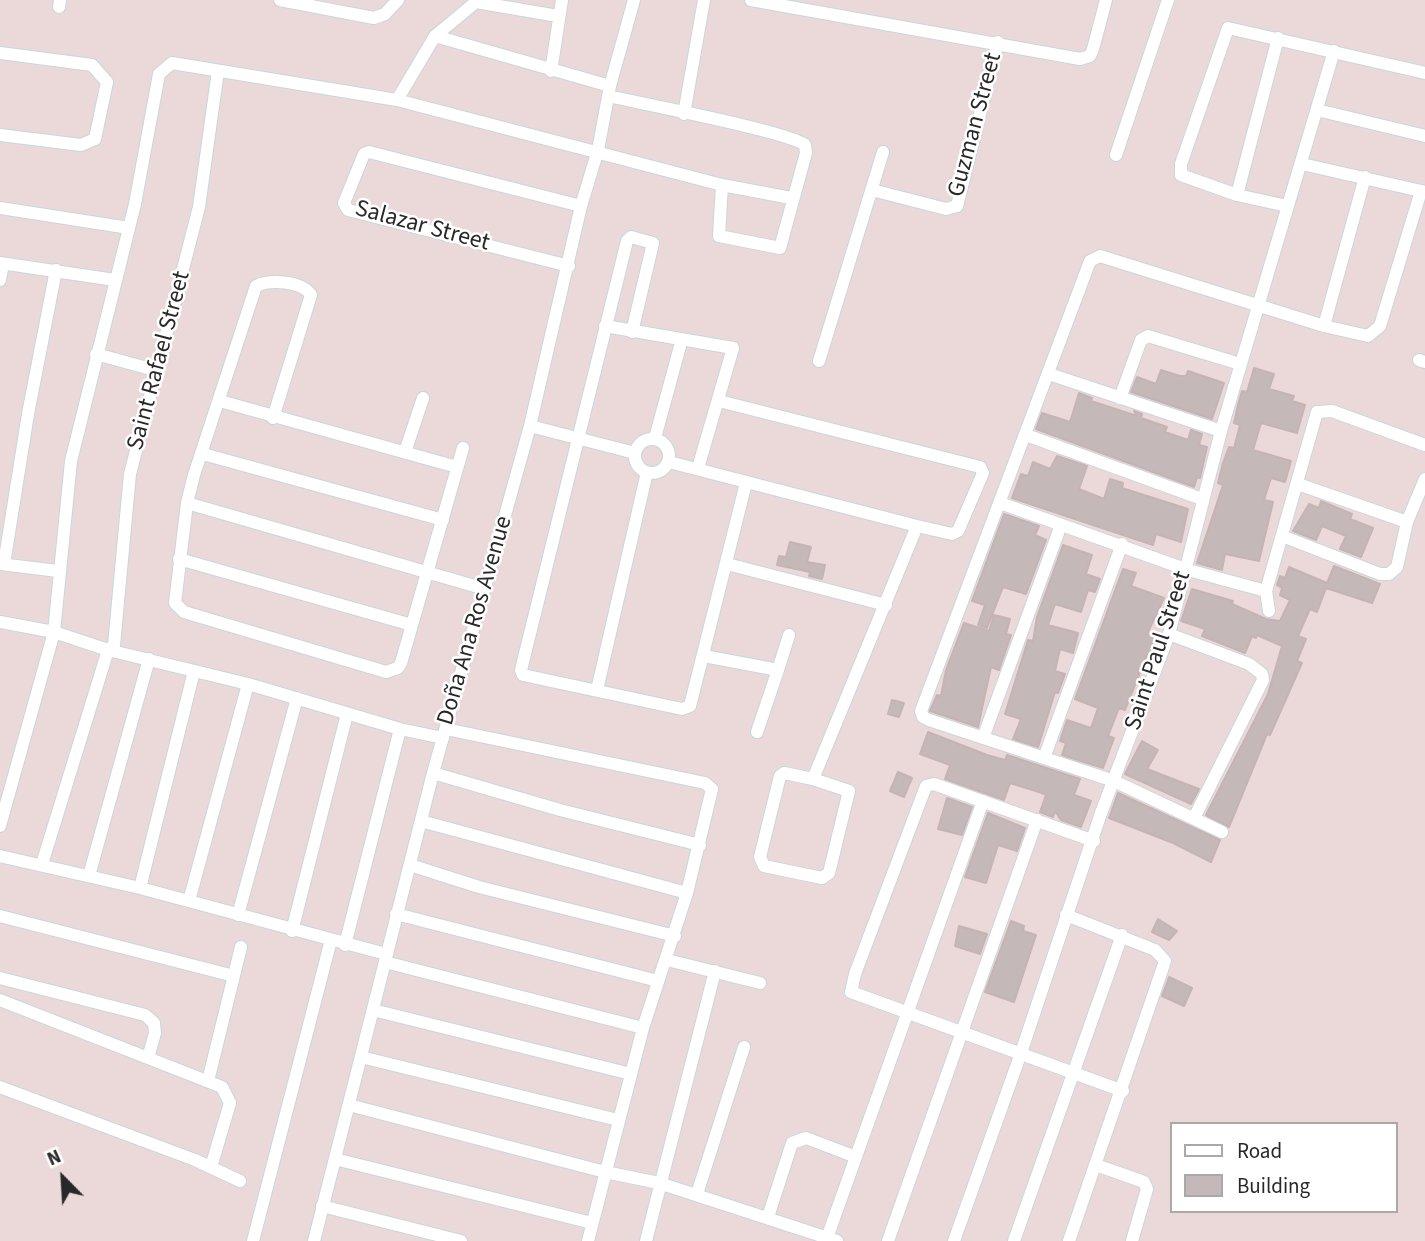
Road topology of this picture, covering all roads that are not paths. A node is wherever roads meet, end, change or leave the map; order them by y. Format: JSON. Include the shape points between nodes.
{"nodes":[{"id":1,"x":280,"y":0,"type":"edge"},
{"id":2,"x":398,"y":0,"type":"edge"},
{"id":3,"x":562,"y":0,"type":"edge"},
{"id":4,"x":634,"y":0,"type":"edge"},
{"id":5,"x":704,"y":0,"type":"edge"},
{"id":6,"x":751,"y":0,"type":"edge"},
{"id":7,"x":1106,"y":0,"type":"edge"},
{"id":8,"x":1168,"y":0,"type":"edge"},
{"id":9,"x":781,"y":3,"type":"edge"},
{"id":10,"x":558,"y":16,"type":"junction"},
{"id":11,"x":435,"y":36,"type":"junction"},
{"id":12,"x":1278,"y":38,"type":"junction"},
{"id":13,"x":998,"y":42,"type":"junction"},
{"id":14,"x":1334,"y":51,"type":"junction"},
{"id":15,"x":0,"y":53,"type":"edge"},
{"id":16,"x":218,"y":71,"type":"junction"},
{"id":17,"x":551,"y":71,"type":"junction"},
{"id":18,"x":1425,"y":73,"type":"edge"},
{"id":19,"x":609,"y":91,"type":"junction"},
{"id":20,"x":397,"y":100,"type":"junction"},
{"id":21,"x":1317,"y":110,"type":"junction"},
{"id":22,"x":684,"y":114,"type":"junction"},
{"id":23,"x":0,"y":135,"type":"edge"},
{"id":24,"x":1425,"y":136,"type":"edge"},
{"id":25,"x":598,"y":150,"type":"junction"},
{"id":26,"x":883,"y":152,"type":"dead end"},
{"id":27,"x":1116,"y":155,"type":"dead end"},
{"id":28,"x":1302,"y":164,"type":"junction"},
{"id":29,"x":1365,"y":177,"type":"junction"},
{"id":30,"x":722,"y":185,"type":"junction"},
{"id":31,"x":872,"y":190,"type":"junction"},
{"id":32,"x":1423,"y":192,"type":"edge"},
{"id":33,"x":1237,"y":195,"type":"junction"},
{"id":34,"x":791,"y":198,"type":"junction"},
{"id":35,"x":581,"y":206,"type":"junction"},
{"id":36,"x":1287,"y":206,"type":"junction"},
{"id":37,"x":0,"y":208,"type":"edge"},
{"id":38,"x":129,"y":228,"type":"junction"},
{"id":39,"x":1,"y":264,"type":"edge"},
{"id":40,"x":569,"y":266,"type":"junction"},
{"id":41,"x":56,"y":270,"type":"junction"},
{"id":42,"x":0,"y":280,"type":"edge"},
{"id":43,"x":114,"y":280,"type":"junction"},
{"id":44,"x":1257,"y":306,"type":"junction"},
{"id":45,"x":605,"y":326,"type":"junction"},
{"id":46,"x":1324,"y":326,"type":"junction"},
{"id":47,"x":632,"y":332,"type":"junction"},
{"id":48,"x":682,"y":339,"type":"junction"},
{"id":49,"x":96,"y":354,"type":"junction"},
{"id":50,"x":819,"y":361,"type":"dead end"},
{"id":51,"x":1240,"y":364,"type":"junction"},
{"id":52,"x":158,"y":371,"type":"junction"},
{"id":53,"x":1049,"y":374,"type":"junction"},
{"id":54,"x":1120,"y":397,"type":"junction"},
{"id":55,"x":423,"y":398,"type":"dead end"},
{"id":56,"x":220,"y":401,"type":"junction"},
{"id":57,"x":719,"y":401,"type":"junction"},
{"id":58,"x":273,"y":418,"type":"junction"},
{"id":59,"x":530,"y":426,"type":"junction"},
{"id":60,"x":1220,"y":431,"type":"junction"},
{"id":61,"x":1026,"y":435,"type":"junction"},
{"id":62,"x":579,"y":437,"type":"junction"},
{"id":63,"x":655,"y":438,"type":"junction"},
{"id":64,"x":1425,"y":444,"type":"edge"},
{"id":65,"x":463,"y":448,"type":"dead end"},
{"id":66,"x":405,"y":452,"type":"junction"},
{"id":67,"x":635,"y":453,"type":"junction"},
{"id":68,"x":202,"y":454,"type":"junction"},
{"id":69,"x":668,"y":462,"type":"junction"},
{"id":70,"x":457,"y":467,"type":"junction"},
{"id":71,"x":698,"y":468,"type":"junction"},
{"id":72,"x":647,"y":472,"type":"junction"},
{"id":73,"x":1425,"y":479,"type":"edge"},
{"id":74,"x":746,"y":483,"type":"junction"},
{"id":75,"x":1298,"y":485,"type":"junction"},
{"id":76,"x":1202,"y":499,"type":"junction"},
{"id":77,"x":187,"y":503,"type":"junction"},
{"id":78,"x":1000,"y":503,"type":"junction"},
{"id":79,"x":443,"y":520,"type":"junction"},
{"id":80,"x":1407,"y":522,"type":"junction"},
{"id":81,"x":1061,"y":525,"type":"junction"},
{"id":82,"x":917,"y":526,"type":"junction"},
{"id":83,"x":1282,"y":536,"type":"junction"},
{"id":84,"x":1122,"y":544,"type":"junction"},
{"id":85,"x":179,"y":559,"type":"junction"},
{"id":86,"x":2,"y":564,"type":"edge"},
{"id":87,"x":727,"y":564,"type":"junction"},
{"id":88,"x":1188,"y":570,"type":"junction"},
{"id":89,"x":58,"y":571,"type":"junction"},
{"id":90,"x":428,"y":573,"type":"junction"},
{"id":91,"x":485,"y":589,"type":"junction"},
{"id":92,"x":1266,"y":591,"type":"junction"},
{"id":93,"x":886,"y":605,"type":"junction"},
{"id":94,"x":1269,"y":611,"type":"dead end"},
{"id":95,"x":0,"y":623,"type":"edge"},
{"id":96,"x":412,"y":625,"type":"junction"},
{"id":97,"x":54,"y":632,"type":"junction"},
{"id":98,"x":1169,"y":634,"type":"junction"},
{"id":99,"x":789,"y":635,"type":"dead end"},
{"id":100,"x":108,"y":650,"type":"junction"},
{"id":101,"x":704,"y":656,"type":"junction"},
{"id":102,"x":149,"y":659,"type":"junction"},
{"id":103,"x":778,"y":670,"type":"junction"},
{"id":104,"x":194,"y":671,"type":"junction"},
{"id":105,"x":248,"y":684,"type":"junction"},
{"id":106,"x":597,"y":690,"type":"junction"},
{"id":107,"x":297,"y":698,"type":"junction"},
{"id":108,"x":347,"y":714,"type":"junction"},
{"id":109,"x":401,"y":729,"type":"junction"},
{"id":110,"x":757,"y":732,"type":"dead end"},
{"id":111,"x":444,"y":734,"type":"junction"},
{"id":112,"x":983,"y":738,"type":"junction"},
{"id":113,"x":1044,"y":758,"type":"junction"},
{"id":114,"x":433,"y":773,"type":"junction"},
{"id":115,"x":813,"y":779,"type":"junction"},
{"id":116,"x":1114,"y":781,"type":"junction"},
{"id":117,"x":983,"y":801,"type":"junction"},
{"id":118,"x":1194,"y":818,"type":"junction"},
{"id":119,"x":1037,"y":820,"type":"junction"},
{"id":120,"x":421,"y":821,"type":"junction"},
{"id":121,"x":0,"y":826,"type":"edge"},
{"id":122,"x":1222,"y":832,"type":"dead end"},
{"id":123,"x":1094,"y":841,"type":"junction"},
{"id":124,"x":700,"y":845,"type":"junction"},
{"id":125,"x":0,"y":856,"type":"edge"},
{"id":126,"x":41,"y":864,"type":"junction"},
{"id":127,"x":410,"y":865,"type":"junction"},
{"id":128,"x":89,"y":876,"type":"junction"},
{"id":129,"x":140,"y":888,"type":"junction"},
{"id":130,"x":687,"y":893,"type":"junction"},
{"id":131,"x":189,"y":901,"type":"junction"},
{"id":132,"x":396,"y":914,"type":"junction"},
{"id":133,"x":238,"y":915,"type":"junction"},
{"id":134,"x":1066,"y":915,"type":"junction"},
{"id":135,"x":0,"y":916,"type":"edge"},
{"id":136,"x":292,"y":931,"type":"junction"},
{"id":137,"x":1122,"y":935,"type":"junction"},
{"id":138,"x":675,"y":936,"type":"junction"},
{"id":139,"x":331,"y":940,"type":"junction"},
{"id":140,"x":345,"y":945,"type":"junction"},
{"id":141,"x":242,"y":947,"type":"dead end"},
{"id":142,"x":385,"y":958,"type":"junction"},
{"id":143,"x":667,"y":960,"type":"junction"},
{"id":144,"x":715,"y":971,"type":"junction"},
{"id":145,"x":234,"y":976,"type":"junction"},
{"id":146,"x":0,"y":978,"type":"edge"},
{"id":147,"x":658,"y":981,"type":"junction"},
{"id":148,"x":760,"y":983,"type":"dead end"},
{"id":149,"x":0,"y":1000,"type":"edge"},
{"id":150,"x":373,"y":1010,"type":"junction"},
{"id":151,"x":908,"y":1012,"type":"junction"},
{"id":152,"x":643,"y":1028,"type":"junction"},
{"id":153,"x":963,"y":1034,"type":"junction"},
{"id":154,"x":744,"y":1047,"type":"dead end"},
{"id":155,"x":1021,"y":1053,"type":"junction"},
{"id":156,"x":361,"y":1057,"type":"junction"},
{"id":157,"x":148,"y":1058,"type":"junction"},
{"id":158,"x":1071,"y":1072,"type":"junction"},
{"id":159,"x":631,"y":1074,"type":"junction"},
{"id":160,"x":208,"y":1081,"type":"junction"},
{"id":161,"x":0,"y":1087,"type":"edge"},
{"id":162,"x":1122,"y":1091,"type":"junction"},
{"id":163,"x":349,"y":1105,"type":"junction"},
{"id":164,"x":618,"y":1120,"type":"junction"},
{"id":165,"x":856,"y":1157,"type":"junction"},
{"id":166,"x":335,"y":1159,"type":"junction"},
{"id":167,"x":1096,"y":1165,"type":"junction"},
{"id":168,"x":212,"y":1167,"type":"junction"},
{"id":169,"x":605,"y":1172,"type":"junction"},
{"id":170,"x":240,"y":1181,"type":"dead end"},
{"id":171,"x":659,"y":1183,"type":"junction"},
{"id":172,"x":697,"y":1195,"type":"junction"},
{"id":173,"x":322,"y":1206,"type":"junction"},
{"id":174,"x":768,"y":1217,"type":"junction"},
{"id":175,"x":592,"y":1223,"type":"junction"},
{"id":176,"x":832,"y":1239,"type":"edge"},
{"id":177,"x":253,"y":1241,"type":"edge"},
{"id":178,"x":314,"y":1241,"type":"edge"},
{"id":179,"x":461,"y":1241,"type":"edge"},
{"id":180,"x":588,"y":1241,"type":"edge"},
{"id":181,"x":646,"y":1241,"type":"edge"},
{"id":182,"x":888,"y":1241,"type":"edge"},
{"id":183,"x":954,"y":1241,"type":"edge"},
{"id":184,"x":1014,"y":1241,"type":"edge"},
{"id":185,"x":1069,"y":1241,"type":"edge"},
{"id":186,"x":1132,"y":1241,"type":"edge"}],
"edges":[{"from":1,"to":2,"type":"street","via":[[374,18],[385,15]]},
{"from":3,"to":10,"type":"street"},
{"from":4,"to":19,"type":"street","name":"Doña Ana Ros Avenue"},
{"from":5,"to":22,"type":"street"},
{"from":6,"to":9,"type":"street"},
{"from":7,"to":13,"type":"street","via":[[1093,50],[1080,60]]},
{"from":8,"to":27,"type":"street"},
{"from":9,"to":13,"type":"street"},
{"from":10,"to":11,"type":"street","via":[[477,2]]},
{"from":10,"to":17,"type":"street"},
{"from":11,"to":17,"type":"street"},
{"from":11,"to":20,"type":"street"},
{"from":12,"to":14,"type":"street"},
{"from":12,"to":33,"type":"street"},
{"from":12,"to":33,"type":"street","via":[[1234,27],[1224,33],[1181,163],[1185,178]]},
{"from":13,"to":31,"type":"street","name":"Guzman Street","via":[[957,206],[946,209]]},
{"from":14,"to":18,"type":"street"},
{"from":14,"to":21,"type":"street","name":"Saint Paul Street"},
{"from":15,"to":23,"type":"street","via":[[92,65],[107,82],[95,139],[89,143]]},
{"from":16,"to":20,"type":"street"},
{"from":16,"to":38,"type":"street","via":[[172,63],[159,74]]},
{"from":16,"to":52,"type":"street","name":"Saint Rafael Street","via":[[199,207]]},
{"from":17,"to":19,"type":"street"},
{"from":19,"to":22,"type":"street"},
{"from":19,"to":25,"type":"street","name":"Doña Ana Ros Avenue"},
{"from":20,"to":25,"type":"street"},
{"from":21,"to":24,"type":"street"},
{"from":21,"to":28,"type":"street","name":"Saint Paul Street"},
{"from":22,"to":34,"type":"street","via":[[803,143],[806,153]]},
{"from":25,"to":30,"type":"street"},
{"from":25,"to":35,"type":"street","name":"Doña Ana Ros Avenue"},
{"from":26,"to":31,"type":"street"},
{"from":28,"to":29,"type":"street"},
{"from":28,"to":36,"type":"street","name":"Saint Paul Street"},
{"from":29,"to":32,"type":"street"},
{"from":29,"to":46,"type":"street"},
{"from":30,"to":34,"type":"street"},
{"from":30,"to":34,"type":"street","via":[[719,236],[775,249],[782,247]]},
{"from":31,"to":50,"type":"street"},
{"from":32,"to":46,"type":"street","via":[[1377,330],[1368,336]]},
{"from":33,"to":36,"type":"street"},
{"from":35,"to":40,"type":"street","name":"Doña Ana Ros Avenue"},
{"from":35,"to":40,"type":"street","name":"Salazar Street","via":[[369,152],[364,154],[344,203],[348,210]]},
{"from":36,"to":44,"type":"street","name":"Saint Paul Street"},
{"from":37,"to":38,"type":"street"},
{"from":38,"to":43,"type":"street"},
{"from":39,"to":41,"type":"street"},
{"from":39,"to":42,"type":"street"},
{"from":40,"to":59,"type":"street","name":"Doña Ana Ros Avenue"},
{"from":41,"to":43,"type":"street"},
{"from":41,"to":86,"type":"street"},
{"from":43,"to":49,"type":"street"},
{"from":44,"to":46,"type":"street"},
{"from":44,"to":51,"type":"street","name":"Saint Paul Street"},
{"from":44,"to":53,"type":"street","via":[[1096,257],[1088,264]]},
{"from":45,"to":47,"type":"street"},
{"from":45,"to":47,"type":"street","via":[[627,241],[631,237],[651,240]]},
{"from":45,"to":62,"type":"street"},
{"from":47,"to":48,"type":"street"},
{"from":48,"to":57,"type":"street","via":[[733,348]]},
{"from":48,"to":63,"type":"street"},
{"from":49,"to":52,"type":"street"},
{"from":49,"to":89,"type":"street","via":[[71,461]]},
{"from":51,"to":54,"type":"street","via":[[1147,336],[1141,340]]},
{"from":51,"to":60,"type":"street","name":"Saint Paul Street"},
{"from":52,"to":100,"type":"street","name":"Saint Rafael Street","via":[[130,474],[114,645]]},
{"from":53,"to":54,"type":"street"},
{"from":53,"to":61,"type":"street"},
{"from":54,"to":60,"type":"street"},
{"from":55,"to":66,"type":"street"},
{"from":56,"to":58,"type":"street"},
{"from":56,"to":58,"type":"street","via":[[256,286],[269,282],[302,287],[311,295]]},
{"from":56,"to":68,"type":"street"},
{"from":57,"to":71,"type":"street"},
{"from":57,"to":82,"type":"street","via":[[981,468],[983,476],[958,531],[952,534]]},
{"from":58,"to":66,"type":"street"},
{"from":59,"to":62,"type":"street"},
{"from":59,"to":91,"type":"street","name":"Doña Ana Ros Avenue"},
{"from":60,"to":76,"type":"street","name":"Saint Paul Street"},
{"from":61,"to":76,"type":"street"},
{"from":61,"to":78,"type":"street"},
{"from":62,"to":67,"type":"street"},
{"from":62,"to":106,"type":"street","via":[[521,672],[528,678]]},
{"from":63,"to":67,"type":"street","via":[[638,444]]},
{"from":63,"to":69,"type":"street","via":[[667,447]]},
{"from":64,"to":75,"type":"street","via":[[1321,410],[1313,418]]},
{"from":65,"to":70,"type":"street"},
{"from":66,"to":70,"type":"street"},
{"from":67,"to":72,"type":"street","via":[[635,461]]},
{"from":68,"to":77,"type":"street"},
{"from":68,"to":79,"type":"street"},
{"from":69,"to":71,"type":"street"},
{"from":69,"to":72,"type":"street","via":[[656,473]]},
{"from":70,"to":79,"type":"street"},
{"from":71,"to":74,"type":"street"},
{"from":72,"to":106,"type":"street"},
{"from":73,"to":80,"type":"street"},
{"from":74,"to":82,"type":"street"},
{"from":74,"to":87,"type":"street"},
{"from":75,"to":80,"type":"street"},
{"from":75,"to":83,"type":"street"},
{"from":76,"to":88,"type":"street","name":"Saint Paul Street"},
{"from":77,"to":85,"type":"street"},
{"from":77,"to":90,"type":"street"},
{"from":78,"to":81,"type":"street"},
{"from":78,"to":112,"type":"street","via":[[921,711],[929,720]]},
{"from":79,"to":90,"type":"street"},
{"from":80,"to":83,"type":"street","via":[[1397,567],[1385,575]]},
{"from":81,"to":84,"type":"street"},
{"from":81,"to":112,"type":"street"},
{"from":82,"to":93,"type":"street"},
{"from":83,"to":92,"type":"street"},
{"from":84,"to":88,"type":"street"},
{"from":84,"to":113,"type":"street"},
{"from":85,"to":96,"type":"street"},
{"from":85,"to":96,"type":"street","via":[[175,604],[184,612],[386,672],[398,668]]},
{"from":86,"to":89,"type":"street"},
{"from":87,"to":93,"type":"street"},
{"from":87,"to":101,"type":"street"},
{"from":88,"to":92,"type":"street"},
{"from":88,"to":98,"type":"street","name":"Saint Paul Street"},
{"from":89,"to":97,"type":"street"},
{"from":90,"to":91,"type":"street"},
{"from":90,"to":96,"type":"street"},
{"from":91,"to":111,"type":"street","name":"Doña Ana Ros Avenue"},
{"from":92,"to":94,"type":"street"},
{"from":93,"to":115,"type":"street"},
{"from":95,"to":97,"type":"street"},
{"from":97,"to":100,"type":"street"},
{"from":97,"to":121,"type":"street"},
{"from":98,"to":116,"type":"street","name":"Saint Paul Street"},
{"from":98,"to":118,"type":"street","via":[[1249,664],[1263,680]]},
{"from":99,"to":103,"type":"street"},
{"from":100,"to":102,"type":"street"},
{"from":100,"to":126,"type":"street","name":"Saint Rafael Street"},
{"from":101,"to":103,"type":"street"},
{"from":101,"to":106,"type":"street","via":[[694,698],[687,708]]},
{"from":102,"to":104,"type":"street"},
{"from":102,"to":128,"type":"street"},
{"from":103,"to":110,"type":"street"},
{"from":104,"to":105,"type":"street"},
{"from":104,"to":129,"type":"street"},
{"from":105,"to":107,"type":"street"},
{"from":105,"to":131,"type":"street"},
{"from":107,"to":108,"type":"street"},
{"from":107,"to":133,"type":"street"},
{"from":108,"to":109,"type":"street"},
{"from":108,"to":136,"type":"street"},
{"from":109,"to":111,"type":"street"},
{"from":109,"to":140,"type":"street"},
{"from":111,"to":114,"type":"street","name":"Doña Ana Ros Avenue"},
{"from":111,"to":124,"type":"street","via":[[705,783],[712,793]]},
{"from":112,"to":113,"type":"street"},
{"from":113,"to":116,"type":"street"},
{"from":114,"to":120,"type":"street","name":"Doña Ana Ros Avenue"},
{"from":114,"to":124,"type":"street"},
{"from":115,"to":115,"type":"street","via":[[849,791],[829,873],[822,878],[764,866],[760,857],[780,776]]},
{"from":116,"to":118,"type":"street"},
{"from":116,"to":123,"type":"street","name":"Saint Paul Street"},
{"from":117,"to":119,"type":"street"},
{"from":117,"to":151,"type":"street"},
{"from":117,"to":151,"type":"street","via":[[934,784],[926,786],[855,974],[852,995]]},
{"from":118,"to":122,"type":"street"},
{"from":119,"to":123,"type":"street"},
{"from":119,"to":153,"type":"street"},
{"from":120,"to":127,"type":"street","name":"Doña Ana Ros Avenue"},
{"from":120,"to":130,"type":"street"},
{"from":123,"to":134,"type":"street","name":"Saint Paul Street"},
{"from":124,"to":130,"type":"street"},
{"from":125,"to":126,"type":"street"},
{"from":126,"to":128,"type":"street"},
{"from":127,"to":132,"type":"street","name":"Doña Ana Ros Avenue"},
{"from":127,"to":138,"type":"street"},
{"from":128,"to":129,"type":"street"},
{"from":129,"to":131,"type":"street"},
{"from":130,"to":138,"type":"street"},
{"from":131,"to":133,"type":"street"},
{"from":132,"to":142,"type":"street","name":"Doña Ana Ros Avenue"},
{"from":132,"to":147,"type":"street"},
{"from":133,"to":136,"type":"street"},
{"from":134,"to":137,"type":"street"},
{"from":134,"to":155,"type":"street","name":"Saint Paul Street"},
{"from":135,"to":145,"type":"street"},
{"from":136,"to":139,"type":"street"},
{"from":137,"to":158,"type":"street"},
{"from":137,"to":162,"type":"street","via":[[1156,950],[1165,961]]},
{"from":138,"to":143,"type":"street"},
{"from":139,"to":140,"type":"street"},
{"from":139,"to":177,"type":"street"},
{"from":140,"to":142,"type":"street"},
{"from":141,"to":145,"type":"street"},
{"from":142,"to":150,"type":"street","name":"Doña Ana Ros Avenue"},
{"from":142,"to":152,"type":"street"},
{"from":143,"to":144,"type":"street"},
{"from":143,"to":147,"type":"street"},
{"from":144,"to":148,"type":"street"},
{"from":144,"to":171,"type":"street"},
{"from":145,"to":160,"type":"street"},
{"from":146,"to":157,"type":"street","via":[[145,1015],[155,1033]]},
{"from":147,"to":152,"type":"street"},
{"from":149,"to":157,"type":"street"},
{"from":150,"to":156,"type":"street","name":"Doña Ana Ros Avenue"},
{"from":150,"to":159,"type":"street"},
{"from":151,"to":153,"type":"street"},
{"from":151,"to":165,"type":"street"},
{"from":152,"to":159,"type":"street"},
{"from":153,"to":155,"type":"street"},
{"from":153,"to":182,"type":"street"},
{"from":154,"to":172,"type":"street"},
{"from":155,"to":158,"type":"street"},
{"from":155,"to":183,"type":"street","name":"Saint Paul Street"},
{"from":156,"to":163,"type":"street","name":"Doña Ana Ros Avenue"},
{"from":156,"to":164,"type":"street"},
{"from":157,"to":160,"type":"street"},
{"from":158,"to":162,"type":"street"},
{"from":158,"to":184,"type":"street"},
{"from":159,"to":164,"type":"street"},
{"from":160,"to":168,"type":"street","via":[[222,1087],[230,1103]]},
{"from":161,"to":168,"type":"street"},
{"from":162,"to":167,"type":"street"},
{"from":163,"to":166,"type":"street","name":"Doña Ana Ros Avenue"},
{"from":163,"to":169,"type":"street"},
{"from":164,"to":169,"type":"street"},
{"from":165,"to":174,"type":"street","via":[[806,1138],[792,1143]]},
{"from":165,"to":176,"type":"street"},
{"from":166,"to":173,"type":"street","name":"Doña Ana Ros Avenue"},
{"from":166,"to":175,"type":"street"},
{"from":167,"to":185,"type":"street"},
{"from":167,"to":186,"type":"street","via":[[1144,1182],[1147,1189]]},
{"from":168,"to":170,"type":"street"},
{"from":169,"to":171,"type":"street"},
{"from":169,"to":175,"type":"street"},
{"from":171,"to":172,"type":"street"},
{"from":171,"to":181,"type":"street"},
{"from":172,"to":174,"type":"street"},
{"from":173,"to":178,"type":"street","name":"Doña Ana Ros Avenue"},
{"from":173,"to":179,"type":"street"},
{"from":174,"to":176,"type":"street"},
{"from":175,"to":180,"type":"street"}]}
